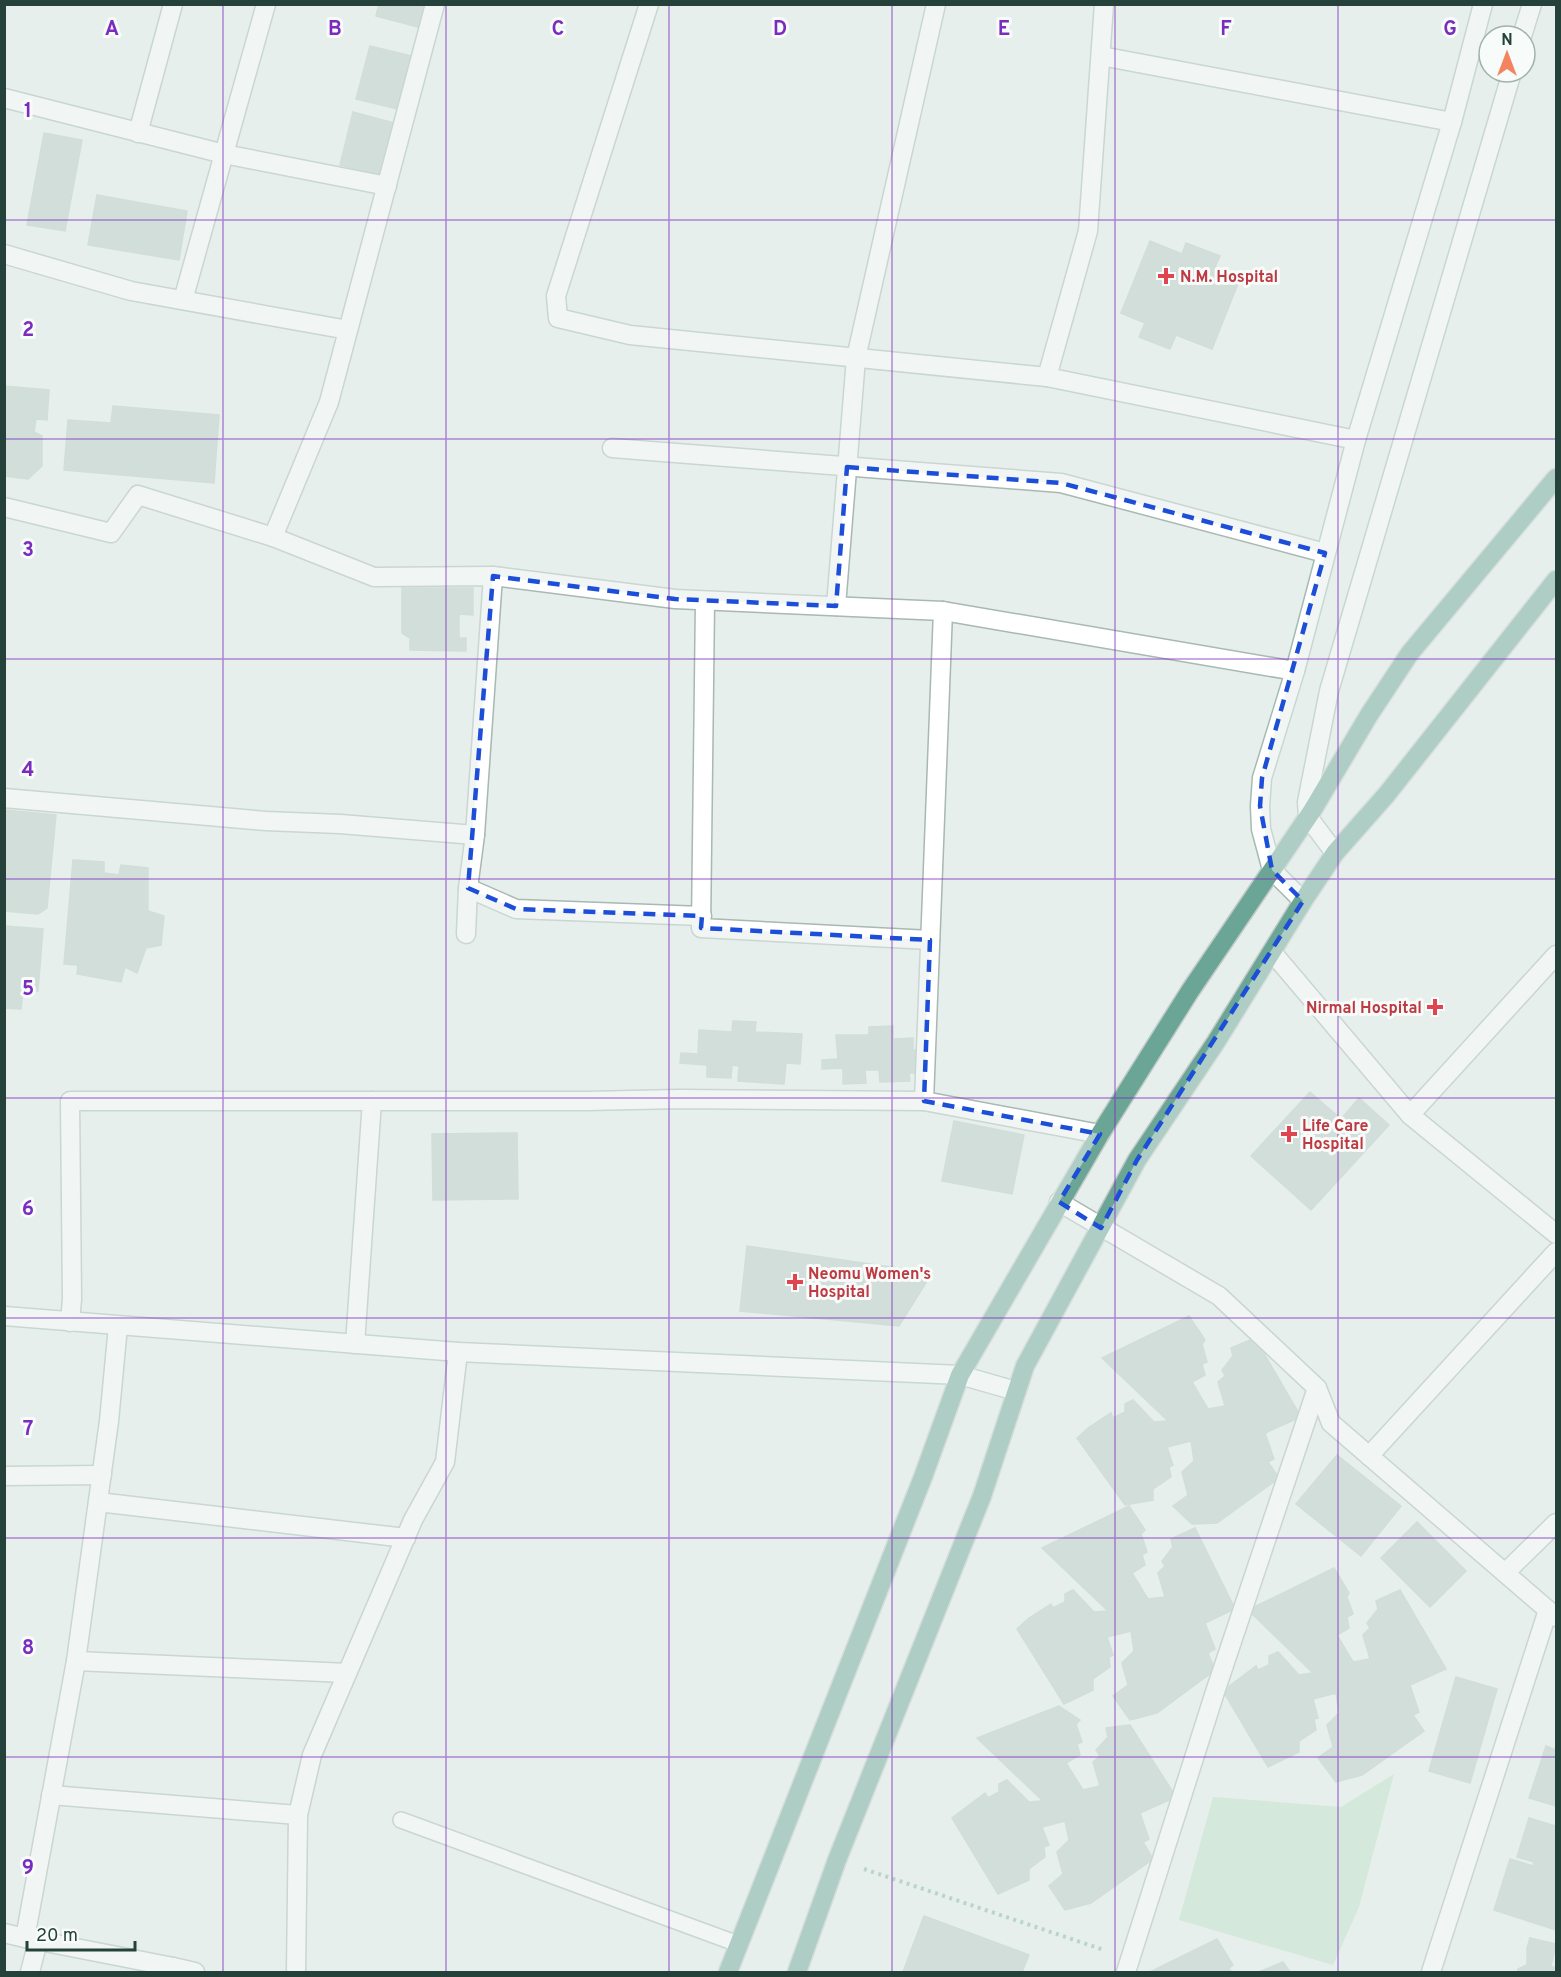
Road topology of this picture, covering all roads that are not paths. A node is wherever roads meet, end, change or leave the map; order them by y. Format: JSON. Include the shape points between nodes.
{"nodes":[{"id":1,"x":173,"y":4,"type":"edge"},
{"id":2,"x":266,"y":4,"type":"edge"},
{"id":3,"x":435,"y":4,"type":"edge"},
{"id":4,"x":649,"y":4,"type":"edge"},
{"id":5,"x":936,"y":4,"type":"edge"},
{"id":6,"x":1104,"y":4,"type":"edge"},
{"id":7,"x":1483,"y":4,"type":"edge"},
{"id":8,"x":1532,"y":4,"type":"edge"},
{"id":9,"x":1526,"y":24,"type":"edge"},
{"id":10,"x":1101,"y":56,"type":"junction"},
{"id":11,"x":1508,"y":84,"type":"edge"},
{"id":12,"x":4,"y":98,"type":"edge"},
{"id":13,"x":1452,"y":122,"type":"junction"},
{"id":14,"x":138,"y":133,"type":"junction"},
{"id":15,"x":224,"y":154,"type":"junction"},
{"id":16,"x":387,"y":186,"type":"junction"},
{"id":17,"x":4,"y":254,"type":"edge"},
{"id":18,"x":183,"y":300,"type":"junction"},
{"id":19,"x":348,"y":330,"type":"junction"},
{"id":20,"x":856,"y":358,"type":"junction"},
{"id":21,"x":1047,"y":377,"type":"junction"},
{"id":22,"x":1356,"y":441,"type":"junction"},
{"id":23,"x":612,"y":448,"type":"dead end"},
{"id":24,"x":847,"y":467,"type":"junction"},
{"id":25,"x":1557,"y":478,"type":"edge"},
{"id":26,"x":4,"y":507,"type":"edge"},
{"id":27,"x":273,"y":537,"type":"junction"},
{"id":28,"x":1325,"y":553,"type":"junction"},
{"id":29,"x":493,"y":576,"type":"junction"},
{"id":30,"x":1557,"y":580,"type":"edge"},
{"id":31,"x":705,"y":601,"type":"junction"},
{"id":32,"x":837,"y":606,"type":"junction"},
{"id":33,"x":943,"y":611,"type":"junction"},
{"id":34,"x":1295,"y":671,"type":"junction"},
{"id":35,"x":4,"y":798,"type":"edge"},
{"id":36,"x":1308,"y":817,"type":"junction"},
{"id":37,"x":475,"y":835,"type":"junction"},
{"id":38,"x":1335,"y":853,"type":"junction"},
{"id":39,"x":1272,"y":870,"type":"junction"},
{"id":40,"x":468,"y":888,"type":"junction"},
{"id":41,"x":1303,"y":901,"type":"junction"},
{"id":42,"x":702,"y":916,"type":"junction"},
{"id":43,"x":466,"y":934,"type":"dead end"},
{"id":44,"x":930,"y":940,"type":"junction"},
{"id":45,"x":1272,"y":952,"type":"junction"},
{"id":46,"x":1557,"y":955,"type":"edge"},
{"id":47,"x":372,"y":1101,"type":"junction"},
{"id":48,"x":924,"y":1101,"type":"junction"},
{"id":49,"x":1410,"y":1114,"type":"junction"},
{"id":50,"x":1100,"y":1134,"type":"junction"},
{"id":51,"x":1059,"y":1202,"type":"junction"},
{"id":52,"x":1101,"y":1228,"type":"junction"},
{"id":53,"x":1557,"y":1234,"type":"edge"},
{"id":54,"x":1557,"y":1252,"type":"edge"},
{"id":55,"x":4,"y":1316,"type":"edge"},
{"id":56,"x":70,"y":1322,"type":"junction"},
{"id":57,"x":118,"y":1326,"type":"junction"},
{"id":58,"x":355,"y":1344,"type":"junction"},
{"id":59,"x":458,"y":1352,"type":"junction"},
{"id":60,"x":960,"y":1375,"type":"junction"},
{"id":61,"x":1317,"y":1388,"type":"junction"},
{"id":62,"x":1016,"y":1391,"type":"junction"},
{"id":63,"x":1369,"y":1456,"type":"junction"},
{"id":64,"x":102,"y":1475,"type":"junction"},
{"id":65,"x":4,"y":1476,"type":"edge"},
{"id":66,"x":98,"y":1502,"type":"junction"},
{"id":67,"x":1557,"y":1524,"type":"edge"},
{"id":68,"x":406,"y":1538,"type":"junction"},
{"id":69,"x":1505,"y":1573,"type":"junction"},
{"id":70,"x":1552,"y":1613,"type":"edge"},
{"id":71,"x":76,"y":1661,"type":"junction"},
{"id":72,"x":347,"y":1673,"type":"junction"},
{"id":73,"x":51,"y":1795,"type":"junction"},
{"id":74,"x":298,"y":1815,"type":"junction"},
{"id":75,"x":401,"y":1820,"type":"dead end"},
{"id":76,"x":4,"y":1933,"type":"edge"},
{"id":77,"x":31,"y":1939,"type":"junction"},
{"id":78,"x":738,"y":1944,"type":"junction"},
{"id":79,"x":1128,"y":1966,"type":"edge"},
{"id":80,"x":172,"y":1970,"type":"edge"},
{"id":81,"x":30,"y":1972,"type":"edge"},
{"id":82,"x":195,"y":1972,"type":"edge"},
{"id":83,"x":296,"y":1972,"type":"edge"},
{"id":84,"x":728,"y":1972,"type":"edge"},
{"id":85,"x":797,"y":1972,"type":"edge"},
{"id":86,"x":1431,"y":1972,"type":"edge"}],
"edges":[{"from":1,"to":14,"type":"street"},
{"from":2,"to":15,"type":"street"},
{"from":3,"to":16,"type":"street"},
{"from":4,"to":20,"type":"street","via":[[556,296],[558,318],[630,335]]},
{"from":5,"to":20,"type":"street"},
{"from":6,"to":10,"type":"street"},
{"from":7,"to":13,"type":"street"},
{"from":8,"to":9,"type":"street"},
{"from":10,"to":13,"type":"street"},
{"from":10,"to":21,"type":"street","via":[[1089,231]]},
{"from":11,"to":36,"type":"street","via":[[1329,691],[1307,802]]},
{"from":12,"to":14,"type":"street"},
{"from":13,"to":22,"type":"street"},
{"from":14,"to":15,"type":"street"},
{"from":15,"to":16,"type":"street"},
{"from":15,"to":18,"type":"street"},
{"from":16,"to":19,"type":"street"},
{"from":17,"to":18,"type":"street","via":[[132,291]]},
{"from":18,"to":19,"type":"street"},
{"from":19,"to":27,"type":"street","via":[[329,402]]},
{"from":20,"to":21,"type":"street"},
{"from":20,"to":24,"type":"street"},
{"from":21,"to":22,"type":"street"},
{"from":22,"to":28,"type":"street"},
{"from":23,"to":24,"type":"street"},
{"from":24,"to":28,"type":"street","via":[[1061,483]]},
{"from":24,"to":32,"type":"street"},
{"from":25,"to":36,"type":"main road","via":[[1410,653]]},
{"from":26,"to":27,"type":"street","via":[[111,533],[138,495]]},
{"from":27,"to":29,"type":"street","via":[[374,577]]},
{"from":28,"to":34,"type":"street"},
{"from":29,"to":31,"type":"street"},
{"from":29,"to":37,"type":"street"},
{"from":30,"to":38,"type":"main road","via":[[1387,794]]},
{"from":31,"to":32,"type":"street"},
{"from":31,"to":42,"type":"street"},
{"from":32,"to":33,"type":"street"},
{"from":33,"to":34,"type":"street"},
{"from":33,"to":44,"type":"street"},
{"from":34,"to":39,"type":"street","via":[[1262,777],[1261,829]]},
{"from":35,"to":37,"type":"street"},
{"from":36,"to":38,"type":"street"},
{"from":36,"to":39,"type":"main road"},
{"from":37,"to":40,"type":"street"},
{"from":38,"to":41,"type":"main road"},
{"from":39,"to":41,"type":"street"},
{"from":39,"to":50,"type":"main road"},
{"from":40,"to":42,"type":"street","via":[[516,909]]},
{"from":40,"to":43,"type":"street"},
{"from":41,"to":45,"type":"main road"},
{"from":42,"to":44,"type":"street","via":[[701,928]]},
{"from":44,"to":48,"type":"street"},
{"from":45,"to":49,"type":"street"},
{"from":45,"to":52,"type":"main road","via":[[1137,1160]]},
{"from":46,"to":49,"type":"street"},
{"from":47,"to":48,"type":"street"},
{"from":47,"to":56,"type":"street","via":[[70,1101]]},
{"from":47,"to":58,"type":"street"},
{"from":48,"to":50,"type":"street"},
{"from":49,"to":53,"type":"street"},
{"from":50,"to":51,"type":"main road"},
{"from":51,"to":52,"type":"street"},
{"from":51,"to":60,"type":"main road"},
{"from":52,"to":61,"type":"street","via":[[1219,1296]]},
{"from":52,"to":62,"type":"main road","via":[[1025,1366]]},
{"from":54,"to":63,"type":"street"},
{"from":55,"to":56,"type":"street"},
{"from":56,"to":57,"type":"street"},
{"from":57,"to":58,"type":"street"},
{"from":57,"to":64,"type":"street"},
{"from":58,"to":59,"type":"street"},
{"from":59,"to":60,"type":"street"},
{"from":59,"to":68,"type":"street","via":[[445,1462]]},
{"from":60,"to":62,"type":"street"},
{"from":60,"to":78,"type":"main road"},
{"from":61,"to":63,"type":"street","via":[[1331,1423]]},
{"from":61,"to":79,"type":"street"},
{"from":62,"to":85,"type":"main road","via":[[982,1496],[837,1860]]},
{"from":63,"to":69,"type":"street"},
{"from":64,"to":65,"type":"street"},
{"from":64,"to":66,"type":"street"},
{"from":66,"to":68,"type":"street"},
{"from":66,"to":71,"type":"street"},
{"from":67,"to":69,"type":"street"},
{"from":68,"to":72,"type":"street"},
{"from":69,"to":70,"type":"street"},
{"from":70,"to":86,"type":"street"},
{"from":71,"to":72,"type":"street"},
{"from":71,"to":73,"type":"street"},
{"from":72,"to":74,"type":"street","via":[[312,1755]]},
{"from":73,"to":74,"type":"street"},
{"from":73,"to":77,"type":"street"},
{"from":74,"to":83,"type":"street"},
{"from":75,"to":78,"type":"lane"},
{"from":76,"to":77,"type":"street"},
{"from":77,"to":80,"type":"street"},
{"from":77,"to":81,"type":"street"},
{"from":78,"to":84,"type":"main road"},
{"from":80,"to":82,"type":"street"}]}
